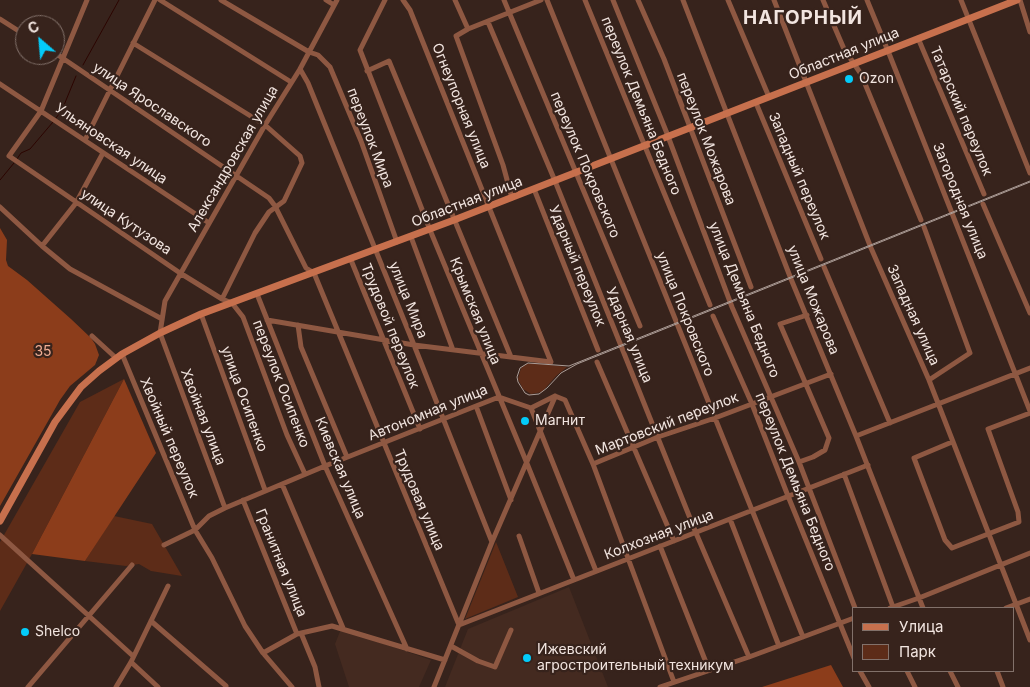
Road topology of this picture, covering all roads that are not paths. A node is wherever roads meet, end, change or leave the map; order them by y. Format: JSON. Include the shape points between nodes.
{"nodes":[{"id":1,"x":79,"y":0,"type":"edge"},
{"id":2,"x":155,"y":0,"type":"edge"},
{"id":3,"x":160,"y":0,"type":"edge"},
{"id":4,"x":221,"y":0,"type":"edge"},
{"id":5,"x":326,"y":0,"type":"edge"},
{"id":6,"x":385,"y":0,"type":"edge"},
{"id":7,"x":403,"y":0,"type":"edge"},
{"id":8,"x":455,"y":0,"type":"edge"},
{"id":9,"x":504,"y":0,"type":"edge"},
{"id":10,"x":541,"y":0,"type":"edge"},
{"id":11,"x":547,"y":0,"type":"edge"},
{"id":12,"x":585,"y":0,"type":"edge"},
{"id":13,"x":613,"y":0,"type":"edge"},
{"id":14,"x":638,"y":0,"type":"edge"},
{"id":15,"x":683,"y":0,"type":"edge"},
{"id":16,"x":728,"y":0,"type":"edge"},
{"id":17,"x":774,"y":0,"type":"edge"},
{"id":18,"x":823,"y":0,"type":"edge"},
{"id":19,"x":867,"y":0,"type":"edge"},
{"id":20,"x":961,"y":0,"type":"edge"},
{"id":21,"x":1018,"y":0,"type":"edge"},
{"id":22,"x":86,"y":2,"type":"edge"},
{"id":23,"x":336,"y":3,"type":"edge"},
{"id":24,"x":509,"y":13,"type":"junction"},
{"id":25,"x":969,"y":18,"type":"junction"},
{"id":26,"x":0,"y":19,"type":"edge"},
{"id":27,"x":488,"y":22,"type":"junction"},
{"id":28,"x":15,"y":29,"type":"edge"},
{"id":29,"x":468,"y":29,"type":"junction"},
{"id":30,"x":1030,"y":32,"type":"edge"},
{"id":31,"x":918,"y":38,"type":"junction"},
{"id":32,"x":133,"y":43,"type":"junction"},
{"id":33,"x":888,"y":51,"type":"junction"},
{"id":34,"x":309,"y":52,"type":"junction"},
{"id":35,"x":65,"y":55,"type":"edge"},
{"id":36,"x":65,"y":59,"type":"edge"},
{"id":37,"x":854,"y":64,"type":"junction"},
{"id":38,"x":61,"y":65,"type":"edge"},
{"id":39,"x":300,"y":69,"type":"junction"},
{"id":40,"x":366,"y":71,"type":"junction"},
{"id":41,"x":291,"y":82,"type":"junction"},
{"id":42,"x":807,"y":82,"type":"junction"},
{"id":43,"x":0,"y":84,"type":"edge"},
{"id":44,"x":110,"y":90,"type":"junction"},
{"id":45,"x":769,"y":98,"type":"junction"},
{"id":46,"x":756,"y":103,"type":"junction"},
{"id":47,"x":41,"y":110,"type":"junction"},
{"id":48,"x":728,"y":113,"type":"junction"},
{"id":49,"x":265,"y":125,"type":"junction"},
{"id":50,"x":690,"y":128,"type":"junction"},
{"id":51,"x":669,"y":137,"type":"junction"},
{"id":52,"x":85,"y":140,"type":"junction"},
{"id":53,"x":645,"y":146,"type":"junction"},
{"id":54,"x":103,"y":153,"type":"junction"},
{"id":55,"x":611,"y":159,"type":"junction"},
{"id":56,"x":576,"y":173,"type":"junction"},
{"id":57,"x":1030,"y":173,"type":"edge"},
{"id":58,"x":236,"y":176,"type":"junction"},
{"id":59,"x":555,"y":181,"type":"junction"},
{"id":60,"x":534,"y":189,"type":"junction"},
{"id":61,"x":984,"y":194,"type":"dead end"},
{"id":62,"x":512,"y":198,"type":"junction"},
{"id":63,"x":76,"y":203,"type":"junction"},
{"id":64,"x":983,"y":204,"type":"dead end"},
{"id":65,"x":275,"y":206,"type":"junction"},
{"id":66,"x":488,"y":206,"type":"junction"},
{"id":67,"x":0,"y":207,"type":"edge"},
{"id":68,"x":454,"y":220,"type":"junction"},
{"id":69,"x":921,"y":220,"type":"dead end"},
{"id":70,"x":209,"y":223,"type":"junction"},
{"id":71,"x":924,"y":227,"type":"dead end"},
{"id":72,"x":430,"y":230,"type":"junction"},
{"id":73,"x":411,"y":237,"type":"junction"},
{"id":74,"x":397,"y":242,"type":"junction"},
{"id":75,"x":42,"y":246,"type":"junction"},
{"id":76,"x":376,"y":250,"type":"junction"},
{"id":77,"x":821,"y":259,"type":"dead end"},
{"id":78,"x":351,"y":260,"type":"junction"},
{"id":79,"x":824,"y":267,"type":"dead end"},
{"id":80,"x":180,"y":273,"type":"junction"},
{"id":81,"x":314,"y":273,"type":"junction"},
{"id":82,"x":751,"y":287,"type":"dead end"},
{"id":83,"x":257,"y":294,"type":"junction"},
{"id":84,"x":222,"y":299,"type":"junction"},
{"id":85,"x":232,"y":303,"type":"junction"},
{"id":86,"x":710,"y":305,"type":"dead end"},
{"id":87,"x":201,"y":314,"type":"junction"},
{"id":88,"x":1030,"y":314,"type":"edge"},
{"id":89,"x":807,"y":315,"type":"junction"},
{"id":90,"x":713,"y":316,"type":"dead end"},
{"id":91,"x":162,"y":319,"type":"junction"},
{"id":92,"x":267,"y":320,"type":"junction"},
{"id":93,"x":298,"y":325,"type":"junction"},
{"id":94,"x":640,"y":326,"type":"dead end"},
{"id":95,"x":337,"y":331,"type":"junction"},
{"id":96,"x":160,"y":333,"type":"junction"},
{"id":97,"x":92,"y":336,"type":"dead end"},
{"id":98,"x":383,"y":338,"type":"junction"},
{"id":99,"x":414,"y":344,"type":"junction"},
{"id":100,"x":453,"y":350,"type":"junction"},
{"id":101,"x":598,"y":350,"type":"dead end"},
{"id":102,"x":481,"y":353,"type":"junction"},
{"id":103,"x":119,"y":356,"type":"junction"},
{"id":104,"x":511,"y":357,"type":"junction"},
{"id":105,"x":597,"y":362,"type":"dead end"},
{"id":106,"x":1030,"y":368,"type":"edge"},
{"id":107,"x":1016,"y":373,"type":"junction"},
{"id":108,"x":832,"y":374,"type":"junction"},
{"id":109,"x":929,"y":380,"type":"junction"},
{"id":110,"x":806,"y":384,"type":"junction"},
{"id":111,"x":555,"y":396,"type":"junction"},
{"id":112,"x":771,"y":396,"type":"junction"},
{"id":113,"x":498,"y":397,"type":"junction"},
{"id":114,"x":752,"y":404,"type":"junction"},
{"id":115,"x":938,"y":404,"type":"junction"},
{"id":116,"x":476,"y":406,"type":"junction"},
{"id":117,"x":531,"y":408,"type":"junction"},
{"id":118,"x":1030,"y":412,"type":"edge"},
{"id":119,"x":715,"y":418,"type":"junction"},
{"id":120,"x":444,"y":419,"type":"junction"},
{"id":121,"x":890,"y":423,"type":"junction"},
{"id":122,"x":420,"y":428,"type":"junction"},
{"id":123,"x":540,"y":428,"type":"junction"},
{"id":124,"x":856,"y":436,"type":"junction"},
{"id":125,"x":658,"y":437,"type":"junction"},
{"id":126,"x":952,"y":442,"type":"junction"},
{"id":127,"x":383,"y":444,"type":"junction"},
{"id":128,"x":635,"y":447,"type":"junction"},
{"id":129,"x":347,"y":457,"type":"junction"},
{"id":130,"x":526,"y":461,"type":"junction"},
{"id":131,"x":799,"y":462,"type":"junction"},
{"id":132,"x":593,"y":464,"type":"junction"},
{"id":133,"x":868,"y":465,"type":"junction"},
{"id":134,"x":325,"y":466,"type":"junction"},
{"id":135,"x":305,"y":474,"type":"junction"},
{"id":136,"x":844,"y":474,"type":"junction"},
{"id":137,"x":282,"y":484,"type":"junction"},
{"id":138,"x":809,"y":488,"type":"junction"},
{"id":139,"x":265,"y":490,"type":"junction"},
{"id":140,"x":788,"y":496,"type":"junction"},
{"id":141,"x":243,"y":500,"type":"junction"},
{"id":142,"x":511,"y":500,"type":"junction"},
{"id":143,"x":225,"y":508,"type":"junction"},
{"id":144,"x":753,"y":510,"type":"junction"},
{"id":145,"x":730,"y":519,"type":"junction"},
{"id":146,"x":0,"y":521,"type":"edge"},
{"id":147,"x":196,"y":530,"type":"junction"},
{"id":148,"x":696,"y":533,"type":"junction"},
{"id":149,"x":988,"y":534,"type":"junction"},
{"id":150,"x":0,"y":535,"type":"edge"},
{"id":151,"x":519,"y":536,"type":"dead end"},
{"id":152,"x":674,"y":541,"type":"junction"},
{"id":153,"x":492,"y":542,"type":"junction"},
{"id":154,"x":164,"y":545,"type":"dead end"},
{"id":155,"x":660,"y":546,"type":"junction"},
{"id":156,"x":1030,"y":553,"type":"edge"},
{"id":157,"x":627,"y":559,"type":"junction"},
{"id":158,"x":132,"y":565,"type":"dead end"},
{"id":159,"x":1000,"y":565,"type":"junction"},
{"id":160,"x":596,"y":571,"type":"junction"},
{"id":161,"x":574,"y":580,"type":"junction"},
{"id":162,"x":168,"y":586,"type":"dead end"},
{"id":163,"x":539,"y":593,"type":"junction"},
{"id":164,"x":919,"y":598,"type":"junction"},
{"id":165,"x":1030,"y":599,"type":"edge"},
{"id":166,"x":1016,"y":604,"type":"junction"},
{"id":167,"x":855,"y":607,"type":"edge"},
{"id":168,"x":892,"y":607,"type":"edge"},
{"id":169,"x":895,"y":607,"type":"edge"},
{"id":170,"x":923,"y":607,"type":"edge"},
{"id":171,"x":1008,"y":607,"type":"edge"},
{"id":172,"x":88,"y":616,"type":"junction"},
{"id":173,"x":852,"y":619,"type":"edge"},
{"id":174,"x":151,"y":621,"type":"junction"},
{"id":175,"x":839,"y":623,"type":"junction"},
{"id":176,"x":459,"y":625,"type":"junction"},
{"id":177,"x":343,"y":628,"type":"junction"},
{"id":178,"x":512,"y":630,"type":"dead end"},
{"id":179,"x":299,"y":634,"type":"junction"},
{"id":180,"x":803,"y":637,"type":"junction"},
{"id":181,"x":1030,"y":640,"type":"edge"},
{"id":182,"x":451,"y":646,"type":"junction"},
{"id":183,"x":780,"y":646,"type":"junction"},
{"id":184,"x":407,"y":649,"type":"junction"},
{"id":185,"x":263,"y":653,"type":"junction"},
{"id":186,"x":852,"y":653,"type":"edge"},
{"id":187,"x":133,"y":656,"type":"junction"},
{"id":188,"x":749,"y":657,"type":"junction"},
{"id":189,"x":445,"y":660,"type":"junction"},
{"id":190,"x":130,"y":662,"type":"junction"},
{"id":191,"x":709,"y":670,"type":"junction"},
{"id":192,"x":861,"y":672,"type":"edge"},
{"id":193,"x":907,"y":672,"type":"edge"},
{"id":194,"x":950,"y":672,"type":"edge"},
{"id":195,"x":997,"y":672,"type":"edge"},
{"id":196,"x":674,"y":682,"type":"junction"},
{"id":197,"x":226,"y":686,"type":"edge"},
{"id":198,"x":28,"y":687,"type":"edge"},
{"id":199,"x":116,"y":687,"type":"edge"},
{"id":200,"x":158,"y":687,"type":"edge"},
{"id":201,"x":292,"y":687,"type":"edge"},
{"id":202,"x":319,"y":687,"type":"edge"},
{"id":203,"x":434,"y":687,"type":"edge"},
{"id":204,"x":660,"y":687,"type":"edge"},
{"id":205,"x":869,"y":687,"type":"edge"},
{"id":206,"x":914,"y":687,"type":"edge"},
{"id":207,"x":958,"y":687,"type":"edge"},
{"id":208,"x":1003,"y":687,"type":"edge"}],
"edges":[{"from":1,"to":22,"type":"street"},
{"from":2,"to":32,"type":"street"},
{"from":3,"to":41,"type":"street"},
{"from":4,"to":34,"type":"street","name":"переулок Мира"},
{"from":5,"to":23,"type":"street"},
{"from":6,"to":40,"type":"street","name":"Крымская улица","via":[[360,50]]},
{"from":7,"to":66,"type":"street","name":"Огнеупорная улица","via":[[410,10]]},
{"from":8,"to":29,"type":"street"},
{"from":9,"to":24,"type":"street","name":"переулок Покровского"},
{"from":10,"to":24,"type":"street"},
{"from":11,"to":55,"type":"street","name":"улица Покровского"},
{"from":12,"to":53,"type":"street","name":"переулок Демьяна Бедного"},
{"from":13,"to":51,"type":"street","name":"улица Демьяна Бедного"},
{"from":14,"to":50,"type":"street","name":"переулок Можарова"},
{"from":15,"to":48,"type":"street","name":"улица Можарова"},
{"from":16,"to":45,"type":"street","name":"Западный переулок"},
{"from":17,"to":42,"type":"street","name":"Западная улица"},
{"from":18,"to":37,"type":"street","via":[[844,50]]},
{"from":19,"to":33,"type":"street","name":"Загородная улица"},
{"from":20,"to":25,"type":"street"},
{"from":21,"to":25,"type":"main road","name":"Областная улица"},
{"from":21,"to":30,"type":"street"},
{"from":22,"to":35,"type":"street"},
{"from":23,"to":34,"type":"street","name":"Александровская улица"},
{"from":24,"to":27,"type":"street"},
{"from":24,"to":56,"type":"street","name":"переулок Покровского"},
{"from":25,"to":31,"type":"main road","name":"Областная улица"},
{"from":25,"to":57,"type":"street"},
{"from":26,"to":28,"type":"street"},
{"from":27,"to":29,"type":"street"},
{"from":27,"to":59,"type":"street","name":"Ударная улица"},
{"from":29,"to":62,"type":"street","via":[[456,36]]},
{"from":31,"to":33,"type":"main road","name":"Областная улица"},
{"from":31,"to":61,"type":"street","name":"Татарский переулок"},
{"from":32,"to":44,"type":"street"},
{"from":32,"to":49,"type":"street"},
{"from":33,"to":37,"type":"main road","name":"Областная улица"},
{"from":33,"to":107,"type":"street","name":"Загородная улица"},
{"from":34,"to":39,"type":"street","name":"Александровская улица"},
{"from":34,"to":74,"type":"street","name":"переулок Мира","via":[[318,55],[330,67]]},
{"from":36,"to":44,"type":"street","name":"улица Ярославского"},
{"from":37,"to":42,"type":"main road","name":"Областная улица"},
{"from":37,"to":69,"type":"street"},
{"from":38,"to":47,"type":"street"},
{"from":39,"to":41,"type":"street","name":"Александровская улица"},
{"from":39,"to":76,"type":"street","name":"улица Мира"},
{"from":40,"to":68,"type":"street","via":[[389,61]]},
{"from":40,"to":72,"type":"street","name":"Крымская улица"},
{"from":41,"to":49,"type":"street","name":"Александровская улица"},
{"from":42,"to":45,"type":"main road","name":"Областная улица"},
{"from":42,"to":109,"type":"street","name":"Западная улица","via":[[872,248]]},
{"from":43,"to":47,"type":"street","name":"Ульяновская улица"},
{"from":44,"to":52,"type":"street"},
{"from":44,"to":58,"type":"street","name":"улица Ярославского"},
{"from":45,"to":46,"type":"main road","name":"Областная улица"},
{"from":46,"to":48,"type":"main road","name":"Областная улица"},
{"from":46,"to":77,"type":"street","name":"Западный переулок"},
{"from":47,"to":52,"type":"street","name":"Ульяновская улица"},
{"from":47,"to":63,"type":"street","name":"улица Кутузова","via":[[9,156]]},
{"from":48,"to":50,"type":"main road","name":"Областная улица"},
{"from":48,"to":89,"type":"street","name":"улица Можарова"},
{"from":49,"to":58,"type":"street","name":"Александровская улица"},
{"from":49,"to":65,"type":"street","via":[[300,156],[302,163],[284,200]]},
{"from":50,"to":51,"type":"main road","name":"Областная улица"},
{"from":50,"to":82,"type":"street","name":"переулок Можарова"},
{"from":51,"to":53,"type":"main road","name":"Областная улица"},
{"from":51,"to":112,"type":"street","name":"улица Демьяна Бедного","via":[[732,307]]},
{"from":52,"to":54,"type":"street","name":"Ульяновская улица"},
{"from":53,"to":55,"type":"main road","name":"Областная улица"},
{"from":53,"to":86,"type":"street","name":"переулок Демьяна Бедного"},
{"from":54,"to":63,"type":"street"},
{"from":54,"to":70,"type":"street","name":"Ульяновская улица"},
{"from":55,"to":56,"type":"main road","name":"Областная улица"},
{"from":55,"to":119,"type":"street","name":"улица Покровского"},
{"from":56,"to":59,"type":"main road","name":"Областная улица"},
{"from":56,"to":94,"type":"street","name":"переулок Покровского"},
{"from":58,"to":65,"type":"street","name":"улица Ярославского","via":[[269,198]]},
{"from":58,"to":70,"type":"street","name":"Александровская улица"},
{"from":59,"to":60,"type":"main road","name":"Областная улица"},
{"from":59,"to":125,"type":"street","name":"Ударная улица"},
{"from":60,"to":62,"type":"main road","name":"Областная улица"},
{"from":60,"to":101,"type":"street","name":"Ударный переулок"},
{"from":62,"to":66,"type":"main road","name":"Областная улица"},
{"from":63,"to":75,"type":"street"},
{"from":63,"to":80,"type":"street","name":"улица Кутузова"},
{"from":64,"to":88,"type":"street"},
{"from":65,"to":81,"type":"street","name":"Трудовая улица","via":[[306,268]]},
{"from":65,"to":84,"type":"street","via":[[255,233]]},
{"from":66,"to":68,"type":"main road","name":"Областная улица"},
{"from":66,"to":104,"type":"street","name":"Огнеупорная улица","via":[[551,362]]},
{"from":67,"to":75,"type":"street"},
{"from":68,"to":72,"type":"main road","name":"Областная улица"},
{"from":68,"to":104,"type":"street"},
{"from":70,"to":80,"type":"street","name":"Александровская улица"},
{"from":71,"to":109,"type":"street","via":[[970,353]]},
{"from":72,"to":73,"type":"main road","name":"Областная улица"},
{"from":72,"to":102,"type":"street","name":"Крымская улица"},
{"from":73,"to":74,"type":"main road","name":"Областная улица"},
{"from":73,"to":100,"type":"street"},
{"from":74,"to":76,"type":"main road","name":"Областная улица"},
{"from":75,"to":91,"type":"street","via":[[70,269]]},
{"from":76,"to":78,"type":"main road","name":"Областная улица"},
{"from":76,"to":99,"type":"street","name":"улица Мира"},
{"from":78,"to":81,"type":"main road","name":"Областная улица"},
{"from":78,"to":98,"type":"street","name":"Трудовой переулок"},
{"from":79,"to":121,"type":"street"},
{"from":80,"to":84,"type":"street","name":"улица Кутузова"},
{"from":80,"to":91,"type":"street","name":"Александровская улица","via":[[165,301]]},
{"from":81,"to":83,"type":"main road","name":"Областная улица"},
{"from":81,"to":95,"type":"street","name":"Трудовая улица"},
{"from":83,"to":85,"type":"main road","name":"Областная улица"},
{"from":83,"to":92,"type":"street","name":"Киевская улица"},
{"from":84,"to":85,"type":"street","name":"улица Кутузова"},
{"from":85,"to":87,"type":"main road","name":"Областная улица"},
{"from":85,"to":135,"type":"street","name":"переулок Осипенко","via":[[243,317]]},
{"from":87,"to":96,"type":"main road","name":"Областная улица"},
{"from":87,"to":139,"type":"street","name":"улица Осипенко"},
{"from":89,"to":108,"type":"street","name":"улица Можарова"},
{"from":89,"to":110,"type":"street","via":[[780,324]]},
{"from":90,"to":114,"type":"street","name":"переулок Демьяна Бедного"},
{"from":91,"to":96,"type":"street","name":"Александровская улица"},
{"from":92,"to":93,"type":"street"},
{"from":92,"to":134,"type":"street","name":"Киевская улица"},
{"from":93,"to":95,"type":"street"},
{"from":93,"to":129,"type":"street","via":[[301,347]]},
{"from":95,"to":98,"type":"street"},
{"from":95,"to":127,"type":"street","name":"Трудовая улица"},
{"from":96,"to":103,"type":"main road","name":"Областная улица"},
{"from":96,"to":143,"type":"street","name":"Хвойная улица"},
{"from":97,"to":103,"type":"street"},
{"from":98,"to":99,"type":"street"},
{"from":98,"to":122,"type":"street","name":"Трудовой переулок"},
{"from":99,"to":100,"type":"street"},
{"from":99,"to":120,"type":"street","name":"улица Мира"},
{"from":100,"to":102,"type":"street"},
{"from":102,"to":104,"type":"street"},
{"from":102,"to":113,"type":"street","name":"Крымская улица"},
{"from":103,"to":146,"type":"main road","name":"Областная улица","via":[[81,387],[55,422]]},
{"from":103,"to":147,"type":"street","name":"Хвойный переулок"},
{"from":105,"to":128,"type":"street"},
{"from":106,"to":107,"type":"street"},
{"from":107,"to":115,"type":"street"},
{"from":107,"to":118,"type":"street","name":"Загородная улица"},
{"from":108,"to":110,"type":"street","name":"Мартовский переулок"},
{"from":108,"to":124,"type":"street","name":"улица Можарова"},
{"from":109,"to":115,"type":"street","name":"Западная улица"},
{"from":110,"to":112,"type":"street","name":"Мартовский переулок"},
{"from":110,"to":131,"type":"street","via":[[829,438],[825,450]]},
{"from":111,"to":117,"type":"street"},
{"from":111,"to":123,"type":"street"},
{"from":111,"to":132,"type":"street","via":[[564,400]]},
{"from":112,"to":114,"type":"street","name":"Мартовский переулок"},
{"from":112,"to":131,"type":"street","name":"улица Демьяна Бедного"},
{"from":113,"to":116,"type":"street","name":"Автономная улица"},
{"from":113,"to":117,"type":"street","name":"Автономная улица"},
{"from":113,"to":130,"type":"street","name":"Крымская улица"},
{"from":114,"to":119,"type":"street","name":"Мартовский переулок"},
{"from":114,"to":140,"type":"street","name":"переулок Демьяна Бедного"},
{"from":115,"to":121,"type":"street"},
{"from":115,"to":126,"type":"street","name":"Западная улица"},
{"from":116,"to":120,"type":"street","name":"Автономная улица"},
{"from":116,"to":142,"type":"street"},
{"from":117,"to":123,"type":"street"},
{"from":118,"to":149,"type":"street","via":[[988,430],[1020,517],[1019,522]]},
{"from":119,"to":125,"type":"street","name":"Мартовский переулок"},
{"from":119,"to":144,"type":"street","name":"улица Покровского"},
{"from":120,"to":122,"type":"street","name":"Автономная улица"},
{"from":120,"to":153,"type":"street","name":"улица Мира"},
{"from":121,"to":124,"type":"street"},
{"from":122,"to":127,"type":"street","name":"Автономная улица"},
{"from":123,"to":130,"type":"street"},
{"from":123,"to":160,"type":"street"},
{"from":124,"to":133,"type":"street","name":"улица Можарова"},
{"from":125,"to":128,"type":"street","name":"Мартовский переулок"},
{"from":125,"to":148,"type":"street","name":"Ударная улица"},
{"from":126,"to":149,"type":"street","name":"Западная улица"},
{"from":126,"to":149,"type":"street","via":[[914,458],[945,540],[952,548]]},
{"from":127,"to":129,"type":"street","name":"Автономная улица"},
{"from":127,"to":176,"type":"street","name":"Трудовая улица"},
{"from":128,"to":132,"type":"street","name":"Мартовский переулок"},
{"from":128,"to":152,"type":"street"},
{"from":129,"to":134,"type":"street","name":"Автономная улица"},
{"from":130,"to":142,"type":"street"},
{"from":130,"to":161,"type":"street","name":"Крымская улица"},
{"from":131,"to":138,"type":"street","name":"улица Демьяна Бедного"},
{"from":132,"to":157,"type":"street"},
{"from":133,"to":136,"type":"street","name":"Колхозная улица"},
{"from":133,"to":164,"type":"street","name":"улица Можарова"},
{"from":134,"to":135,"type":"street","name":"Автономная улица"},
{"from":134,"to":184,"type":"street","name":"Киевская улица"},
{"from":135,"to":137,"type":"street","name":"Автономная улица"},
{"from":136,"to":138,"type":"street","name":"Колхозная улица"},
{"from":136,"to":168,"type":"street"},
{"from":137,"to":139,"type":"street","name":"Автономная улица"},
{"from":137,"to":177,"type":"street"},
{"from":138,"to":140,"type":"street","name":"Колхозная улица"},
{"from":138,"to":167,"type":"street","name":"улица Демьяна Бедного"},
{"from":139,"to":141,"type":"street","name":"Автономная улица"},
{"from":140,"to":144,"type":"street","name":"Колхозная улица"},
{"from":140,"to":175,"type":"street","name":"переулок Демьяна Бедного"},
{"from":141,"to":143,"type":"street","name":"Автономная улица"},
{"from":141,"to":179,"type":"street","name":"Гранитная улица"},
{"from":142,"to":153,"type":"street"},
{"from":143,"to":147,"type":"street","name":"Автономная улица","via":[[210,516]]},
{"from":144,"to":145,"type":"street","name":"Колхозная улица"},
{"from":144,"to":180,"type":"street","name":"улица Покровского"},
{"from":145,"to":148,"type":"street","name":"Колхозная улица"},
{"from":145,"to":183,"type":"street"},
{"from":147,"to":154,"type":"street","name":"Автономная улица"},
{"from":147,"to":185,"type":"street","name":"Хвойный переулок","via":[[245,626]]},
{"from":148,"to":152,"type":"street","name":"Колхозная улица"},
{"from":148,"to":188,"type":"street","name":"Ударная улица"},
{"from":149,"to":159,"type":"street","name":"Западная улица"},
{"from":150,"to":172,"type":"street"},
{"from":151,"to":163,"type":"street"},
{"from":152,"to":155,"type":"street","name":"Колхозная улица"},
{"from":153,"to":176,"type":"street"},
{"from":155,"to":157,"type":"street","name":"Колхозная улица"},
{"from":155,"to":191,"type":"street"},
{"from":156,"to":159,"type":"street"},
{"from":157,"to":160,"type":"street","name":"Колхозная улица"},
{"from":157,"to":196,"type":"street"},
{"from":158,"to":172,"type":"street"},
{"from":159,"to":164,"type":"street"},
{"from":159,"to":166,"type":"street","name":"Западная улица"},
{"from":160,"to":161,"type":"street","name":"Колхозная улица"},
{"from":161,"to":163,"type":"street","name":"Колхозная улица"},
{"from":162,"to":174,"type":"street"},
{"from":163,"to":176,"type":"street","name":"Колхозная улица"},
{"from":164,"to":169,"type":"street"},
{"from":164,"to":170,"type":"street","name":"улица Можарова"},
{"from":165,"to":166,"type":"street"},
{"from":166,"to":171,"type":"street"},
{"from":166,"to":181,"type":"street","name":"Западная улица"},
{"from":172,"to":187,"type":"street"},
{"from":172,"to":198,"type":"street"},
{"from":173,"to":175,"type":"street"},
{"from":174,"to":187,"type":"street"},
{"from":174,"to":197,"type":"street"},
{"from":175,"to":180,"type":"street"},
{"from":175,"to":186,"type":"street","name":"переулок Демьяна Бедного"},
{"from":176,"to":182,"type":"street"},
{"from":177,"to":179,"type":"street","via":[[332,626]]},
{"from":177,"to":184,"type":"street"},
{"from":178,"to":182,"type":"street","via":[[495,668]]},
{"from":179,"to":185,"type":"street"},
{"from":179,"to":202,"type":"street","name":"Гранитная улица","via":[[315,667]]},
{"from":180,"to":183,"type":"street"},
{"from":182,"to":189,"type":"street"},
{"from":183,"to":188,"type":"street"},
{"from":184,"to":189,"type":"street"},
{"from":185,"to":201,"type":"street","name":"Хвойный переулок"},
{"from":187,"to":190,"type":"street"},
{"from":188,"to":191,"type":"street"},
{"from":189,"to":203,"type":"street"},
{"from":190,"to":199,"type":"street"},
{"from":190,"to":200,"type":"street"},
{"from":191,"to":196,"type":"street"},
{"from":192,"to":205,"type":"street"},
{"from":193,"to":206,"type":"street"},
{"from":194,"to":207,"type":"street"},
{"from":195,"to":208,"type":"street"},
{"from":196,"to":204,"type":"street"}]}
